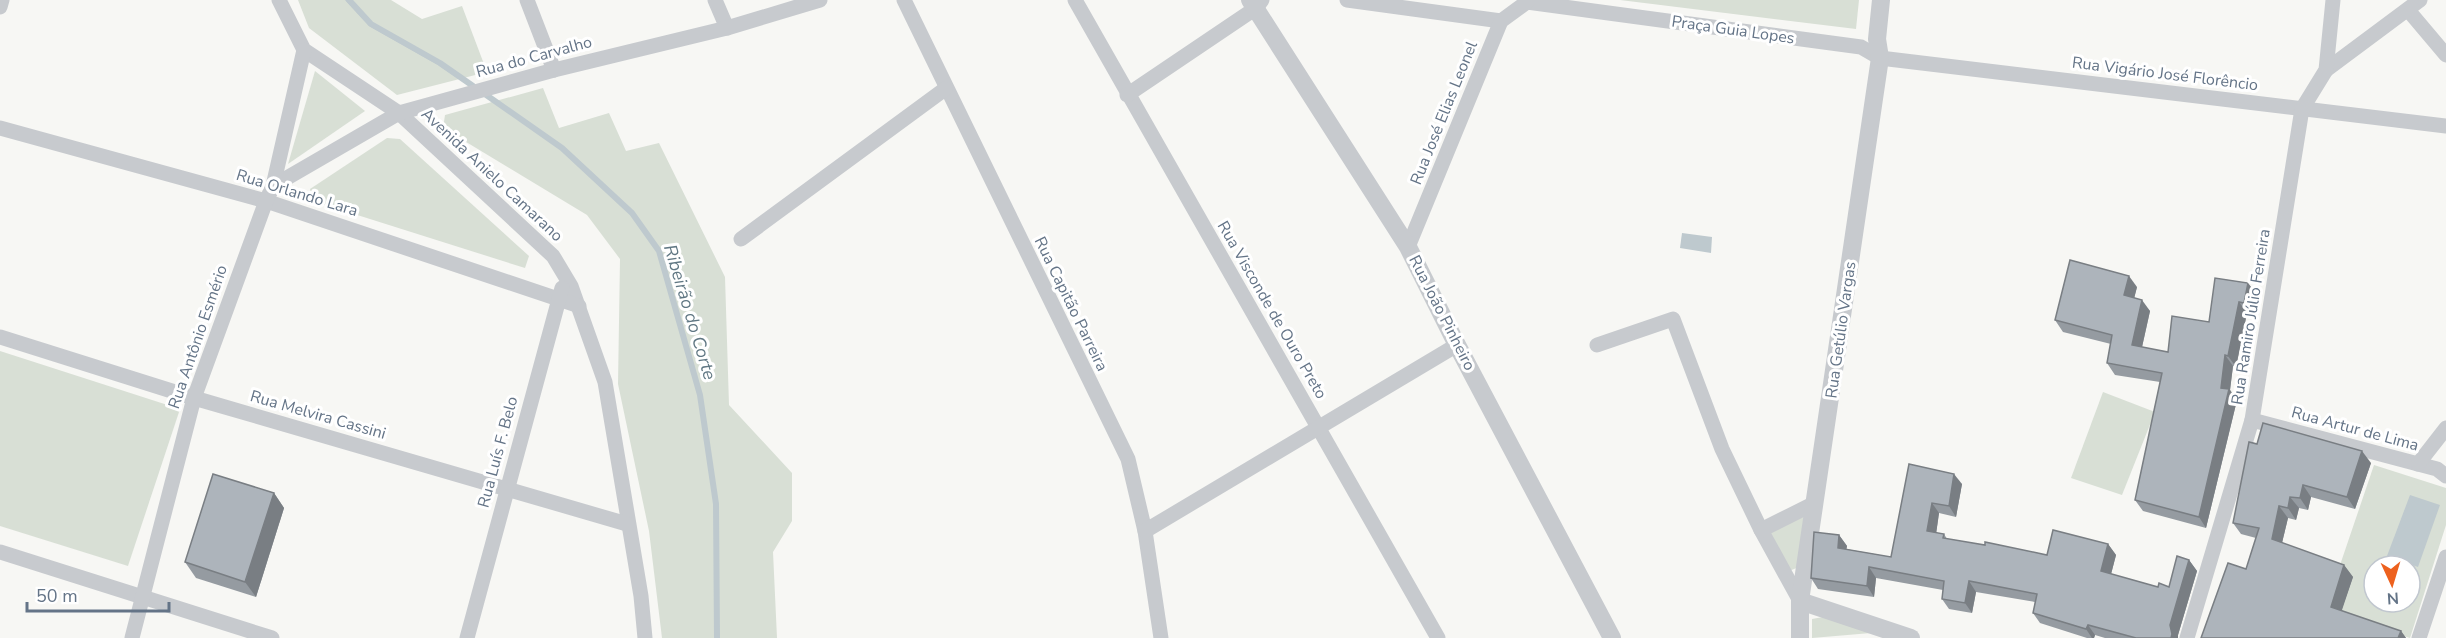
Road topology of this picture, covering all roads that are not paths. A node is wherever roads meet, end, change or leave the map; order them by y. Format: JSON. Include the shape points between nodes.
{"nodes":[{"id":1,"x":2,"y":0,"type":"edge"},
{"id":2,"x":279,"y":0,"type":"edge"},
{"id":3,"x":527,"y":0,"type":"edge"},
{"id":4,"x":715,"y":0,"type":"edge"},
{"id":5,"x":820,"y":0,"type":"edge"},
{"id":6,"x":904,"y":0,"type":"edge"},
{"id":7,"x":1076,"y":0,"type":"edge"},
{"id":8,"x":1347,"y":0,"type":"edge"},
{"id":9,"x":1881,"y":0,"type":"edge"},
{"id":10,"x":2333,"y":0,"type":"edge"},
{"id":11,"x":1527,"y":1,"type":"edge"},
{"id":12,"x":1256,"y":3,"type":"edge"},
{"id":13,"x":2414,"y":5,"type":"edge"},
{"id":14,"x":0,"y":7,"type":"edge"},
{"id":15,"x":1502,"y":21,"type":"junction"},
{"id":16,"x":727,"y":28,"type":"junction"},
{"id":17,"x":1869,"y":43,"type":"junction"},
{"id":18,"x":304,"y":50,"type":"junction"},
{"id":19,"x":2446,"y":55,"type":"edge"},
{"id":20,"x":1880,"y":58,"type":"junction"},
{"id":21,"x":554,"y":70,"type":"junction"},
{"id":22,"x":2326,"y":70,"type":"junction"},
{"id":23,"x":945,"y":89,"type":"junction"},
{"id":24,"x":1127,"y":95,"type":"junction"},
{"id":25,"x":2302,"y":108,"type":"junction"},
{"id":26,"x":399,"y":113,"type":"junction"},
{"id":27,"x":2446,"y":126,"type":"edge"},
{"id":28,"x":0,"y":128,"type":"edge"},
{"id":29,"x":273,"y":186,"type":"junction"},
{"id":30,"x":266,"y":201,"type":"junction"},
{"id":31,"x":741,"y":239,"type":"dead end"},
{"id":32,"x":1408,"y":247,"type":"junction"},
{"id":33,"x":565,"y":276,"type":"junction"},
{"id":34,"x":559,"y":297,"type":"junction"},
{"id":35,"x":579,"y":306,"type":"junction"},
{"id":36,"x":0,"y":337,"type":"edge"},
{"id":37,"x":1457,"y":345,"type":"junction"},
{"id":38,"x":1598,"y":345,"type":"dead end"},
{"id":39,"x":194,"y":398,"type":"junction"},
{"id":40,"x":2252,"y":420,"type":"junction"},
{"id":41,"x":2446,"y":428,"type":"edge"},
{"id":42,"x":1319,"y":429,"type":"junction"},
{"id":43,"x":2418,"y":464,"type":"junction"},
{"id":44,"x":2446,"y":477,"type":"edge"},
{"id":45,"x":506,"y":488,"type":"junction"},
{"id":46,"x":1815,"y":502,"type":"junction"},
{"id":47,"x":627,"y":524,"type":"junction"},
{"id":48,"x":1761,"y":530,"type":"junction"},
{"id":49,"x":1145,"y":531,"type":"junction"},
{"id":50,"x":0,"y":552,"type":"edge"},
{"id":51,"x":2446,"y":556,"type":"edge"},
{"id":52,"x":144,"y":596,"type":"junction"},
{"id":53,"x":1800,"y":601,"type":"junction"},
{"id":54,"x":132,"y":638,"type":"edge"},
{"id":55,"x":272,"y":638,"type":"edge"},
{"id":56,"x":467,"y":638,"type":"edge"},
{"id":57,"x":645,"y":638,"type":"edge"},
{"id":58,"x":1161,"y":638,"type":"edge"},
{"id":59,"x":1438,"y":638,"type":"edge"},
{"id":60,"x":1612,"y":638,"type":"edge"},
{"id":61,"x":1800,"y":638,"type":"edge"},
{"id":62,"x":1911,"y":638,"type":"edge"},
{"id":63,"x":2187,"y":638,"type":"edge"},
{"id":64,"x":2419,"y":638,"type":"edge"}],
"edges":[{"from":1,"to":14,"type":"street"},
{"from":2,"to":18,"type":"street","name":"Avenida Anielo Camarano"},
{"from":3,"to":21,"type":"street"},
{"from":4,"to":16,"type":"street"},
{"from":5,"to":16,"type":"street","name":"Rua do Carvalho"},
{"from":6,"to":23,"type":"street","name":"Rua Capitão Parreira"},
{"from":7,"to":24,"type":"street","name":"Rua Visconde de Ouro Preto"},
{"from":8,"to":15,"type":"street"},
{"from":9,"to":17,"type":"street"},
{"from":10,"to":22,"type":"street","name":"Rua Ramiro Júlio Ferreira"},
{"from":11,"to":15,"type":"street"},
{"from":11,"to":17,"type":"street","name":"Praça Guia Lopes"},
{"from":12,"to":24,"type":"street"},
{"from":12,"to":32,"type":"street","name":"Rua João Pinheiro"},
{"from":13,"to":19,"type":"street"},
{"from":13,"to":22,"type":"street"},
{"from":15,"to":32,"type":"street","name":"Rua José Elias Leonel"},
{"from":16,"to":21,"type":"street","name":"Rua do Carvalho"},
{"from":17,"to":20,"type":"street"},
{"from":18,"to":26,"type":"street","name":"Avenida Anielo Camarano"},
{"from":18,"to":29,"type":"street","name":"Rua Antônio Esmério"},
{"from":20,"to":25,"type":"street","name":"Rua Vigário José Florêncio"},
{"from":20,"to":46,"type":"street","name":"Rua Getúlio Vargas"},
{"from":21,"to":26,"type":"street","name":"Rua do Carvalho"},
{"from":22,"to":25,"type":"street","name":"Rua Ramiro Júlio Ferreira"},
{"from":23,"to":31,"type":"street"},
{"from":23,"to":49,"type":"street","name":"Rua Capitão Parreira","via":[[1128,459]]},
{"from":24,"to":42,"type":"street","name":"Rua Visconde de Ouro Preto"},
{"from":25,"to":27,"type":"street","name":"Rua Vigário José Florêncio"},
{"from":25,"to":40,"type":"street","name":"Rua Ramiro Júlio Ferreira"},
{"from":26,"to":29,"type":"street","name":"Rua do Carvalho"},
{"from":26,"to":33,"type":"street","name":"Avenida Anielo Camarano","via":[[553,256]]},
{"from":28,"to":30,"type":"street","name":"Rua Orlando Lara"},
{"from":29,"to":30,"type":"street","name":"Rua Antônio Esmério"},
{"from":30,"to":34,"type":"street","name":"Rua Orlando Lara"},
{"from":30,"to":39,"type":"street","name":"Rua Antônio Esmério"},
{"from":32,"to":37,"type":"street","name":"Rua João Pinheiro"},
{"from":33,"to":34,"type":"street","name":"Rua Luís F. Belo"},
{"from":33,"to":35,"type":"street","name":"Avenida Anielo Camarano"},
{"from":34,"to":35,"type":"street","name":"Rua Orlando Lara"},
{"from":34,"to":45,"type":"street","name":"Rua Luís F. Belo"},
{"from":35,"to":47,"type":"street","name":"Avenida Anielo Camarano","via":[[605,382]]},
{"from":36,"to":39,"type":"street","name":"Rua Melvira Cassini"},
{"from":37,"to":42,"type":"street"},
{"from":37,"to":60,"type":"street","name":"Rua João Pinheiro"},
{"from":38,"to":48,"type":"street","via":[[1673,319],[1722,449]]},
{"from":39,"to":45,"type":"street","name":"Rua Melvira Cassini"},
{"from":39,"to":52,"type":"street","name":"Rua Antônio Esmério"},
{"from":40,"to":43,"type":"street","name":"Rua Artur de Lima"},
{"from":40,"to":63,"type":"street","name":"Rua Ramiro Júlio Ferreira"},
{"from":41,"to":43,"type":"street"},
{"from":42,"to":49,"type":"street"},
{"from":42,"to":59,"type":"street","name":"Rua Visconde de Ouro Preto"},
{"from":43,"to":44,"type":"street","name":"Rua Artur de Lima","via":[[2437,469]]},
{"from":45,"to":47,"type":"street","name":"Rua Melvira Cassini"},
{"from":45,"to":56,"type":"street","name":"Rua Luís F. Belo"},
{"from":46,"to":48,"type":"street"},
{"from":46,"to":53,"type":"street","name":"Rua Getúlio Vargas"},
{"from":47,"to":57,"type":"street","name":"Avenida Anielo Camarano"},
{"from":48,"to":53,"type":"street"},
{"from":49,"to":58,"type":"street","name":"Rua Capitão Parreira"},
{"from":50,"to":52,"type":"street"},
{"from":51,"to":64,"type":"street"},
{"from":52,"to":54,"type":"street","name":"Rua Antônio Esmério"},
{"from":52,"to":55,"type":"street"},
{"from":53,"to":61,"type":"street","name":"Rua Getúlio Vargas"},
{"from":53,"to":62,"type":"street"}]}
